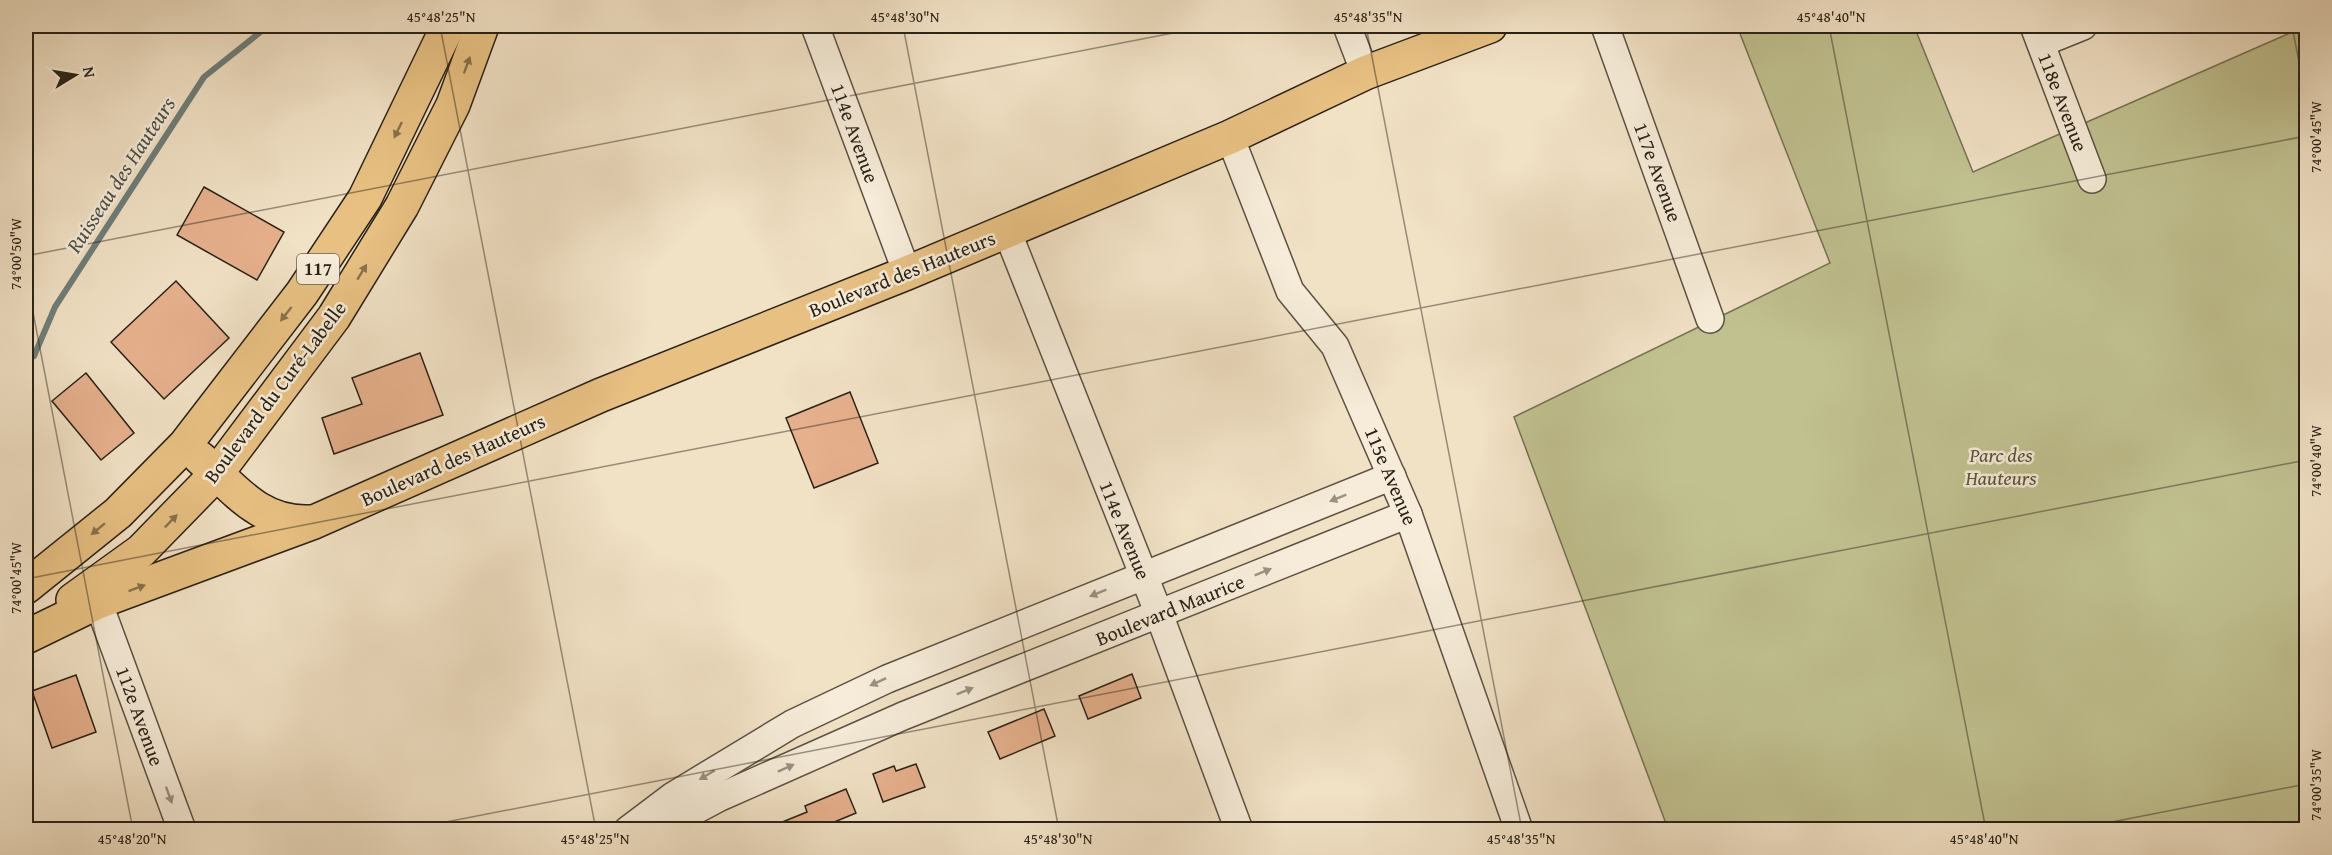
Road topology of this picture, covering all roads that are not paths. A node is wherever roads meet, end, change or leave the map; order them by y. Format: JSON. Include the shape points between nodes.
{"nodes":[{"id":1,"x":447,"y":26,"type":"edge"},
{"id":2,"x":482,"y":26,"type":"edge"},
{"id":3,"x":815,"y":26,"type":"edge"},
{"id":4,"x":1347,"y":26,"type":"edge"},
{"id":5,"x":1490,"y":26,"type":"edge"},
{"id":6,"x":1605,"y":26,"type":"edge"},
{"id":7,"x":2082,"y":26,"type":"edge"},
{"id":8,"x":2037,"y":34,"type":"edge"},
{"id":9,"x":1365,"y":73,"type":"junction"},
{"id":10,"x":1230,"y":137,"type":"junction"},
{"id":11,"x":2092,"y":179,"type":"dead end"},
{"id":12,"x":1007,"y":231,"type":"junction"},
{"id":13,"x":907,"y":273,"type":"junction"},
{"id":14,"x":1710,"y":319,"type":"dead end"},
{"id":15,"x":185,"y":445,"type":"junction"},
{"id":16,"x":217,"y":473,"type":"junction"},
{"id":17,"x":1392,"y":476,"type":"junction"},
{"id":18,"x":1408,"y":514,"type":"junction"},
{"id":19,"x":314,"y":522,"type":"junction"},
{"id":20,"x":1143,"y":575,"type":"junction"},
{"id":21,"x":26,"y":587,"type":"edge"},
{"id":22,"x":98,"y":602,"type":"junction"},
{"id":23,"x":1159,"y":614,"type":"junction"},
{"id":24,"x":26,"y":635,"type":"edge"},
{"id":25,"x":921,"y":665,"type":"junction"},
{"id":26,"x":931,"y":705,"type":"junction"},
{"id":27,"x":182,"y":830,"type":"edge"},
{"id":28,"x":628,"y":830,"type":"edge"},
{"id":29,"x":658,"y":830,"type":"edge"},
{"id":30,"x":1239,"y":830,"type":"edge"},
{"id":31,"x":1519,"y":830,"type":"edge"}],
"edges":[{"from":1,"to":15,"type":"main road","name":"Boulevard du Curé-Labelle","number":"117","one_way":true,"via":[[365,198],[302,293]]},
{"from":16,"to":2,"type":"main road","name":"Boulevard du Curé-Labelle","number":"117","one_way":true,"via":[[334,317],[402,206],[453,105]]},
{"from":3,"to":13,"type":"street","name":"114e Avenue"},
{"from":4,"to":9,"type":"street"},
{"from":5,"to":9,"type":"main road","name":"Boulevard des Hauteurs"},
{"from":6,"to":14,"type":"street","name":"117e Avenue"},
{"from":7,"to":8,"type":"street"},
{"from":8,"to":11,"type":"street","name":"118e Avenue"},
{"from":9,"to":10,"type":"main road","name":"Boulevard des Hauteurs"},
{"from":10,"to":12,"type":"main road","name":"Boulevard des Hauteurs"},
{"from":10,"to":17,"type":"street","name":"115e Avenue","via":[[1290,291],[1335,346]]},
{"from":12,"to":13,"type":"main road","name":"Boulevard des Hauteurs"},
{"from":12,"to":20,"type":"street","name":"114e Avenue"},
{"from":13,"to":19,"type":"main road","name":"Boulevard des Hauteurs","via":[[601,395]]},
{"from":15,"to":16,"type":"main road"},
{"from":15,"to":21,"type":"main road","name":"Boulevard du Curé-Labelle","number":"117","one_way":true,"via":[[118,513]]},
{"from":16,"to":19,"type":"main road","via":[[270,517],[295,523]]},
{"from":24,"to":16,"type":"main road","name":"Boulevard du Curé-Labelle","number":"117","one_way":true,"via":[[141,551]]},
{"from":17,"to":18,"type":"street","name":"115e Avenue"},
{"from":17,"to":20,"type":"street","one_way":true},
{"from":23,"to":18,"type":"street","name":"Boulevard Maurice","one_way":true},
{"from":18,"to":31,"type":"street","name":"115e Avenue"},
{"from":22,"to":19,"type":"main road","name":"Boulevard des Hauteurs","one_way":true},
{"from":20,"to":23,"type":"street","name":"114e Avenue"},
{"from":20,"to":25,"type":"street","one_way":true},
{"from":22,"to":24,"type":"main road","name":"Boulevard des Hauteurs"},
{"from":22,"to":27,"type":"street","name":"112e Avenue","one_way":true},
{"from":26,"to":23,"type":"street","name":"Boulevard Maurice","one_way":true},
{"from":23,"to":30,"type":"street","name":"114e Avenue"},
{"from":25,"to":26,"type":"street"},
{"from":25,"to":28,"type":"street","one_way":true,"via":[[792,724],[673,796]]},
{"from":29,"to":26,"type":"street","name":"Boulevard Maurice","one_way":true,"via":[[718,798]]}]}
